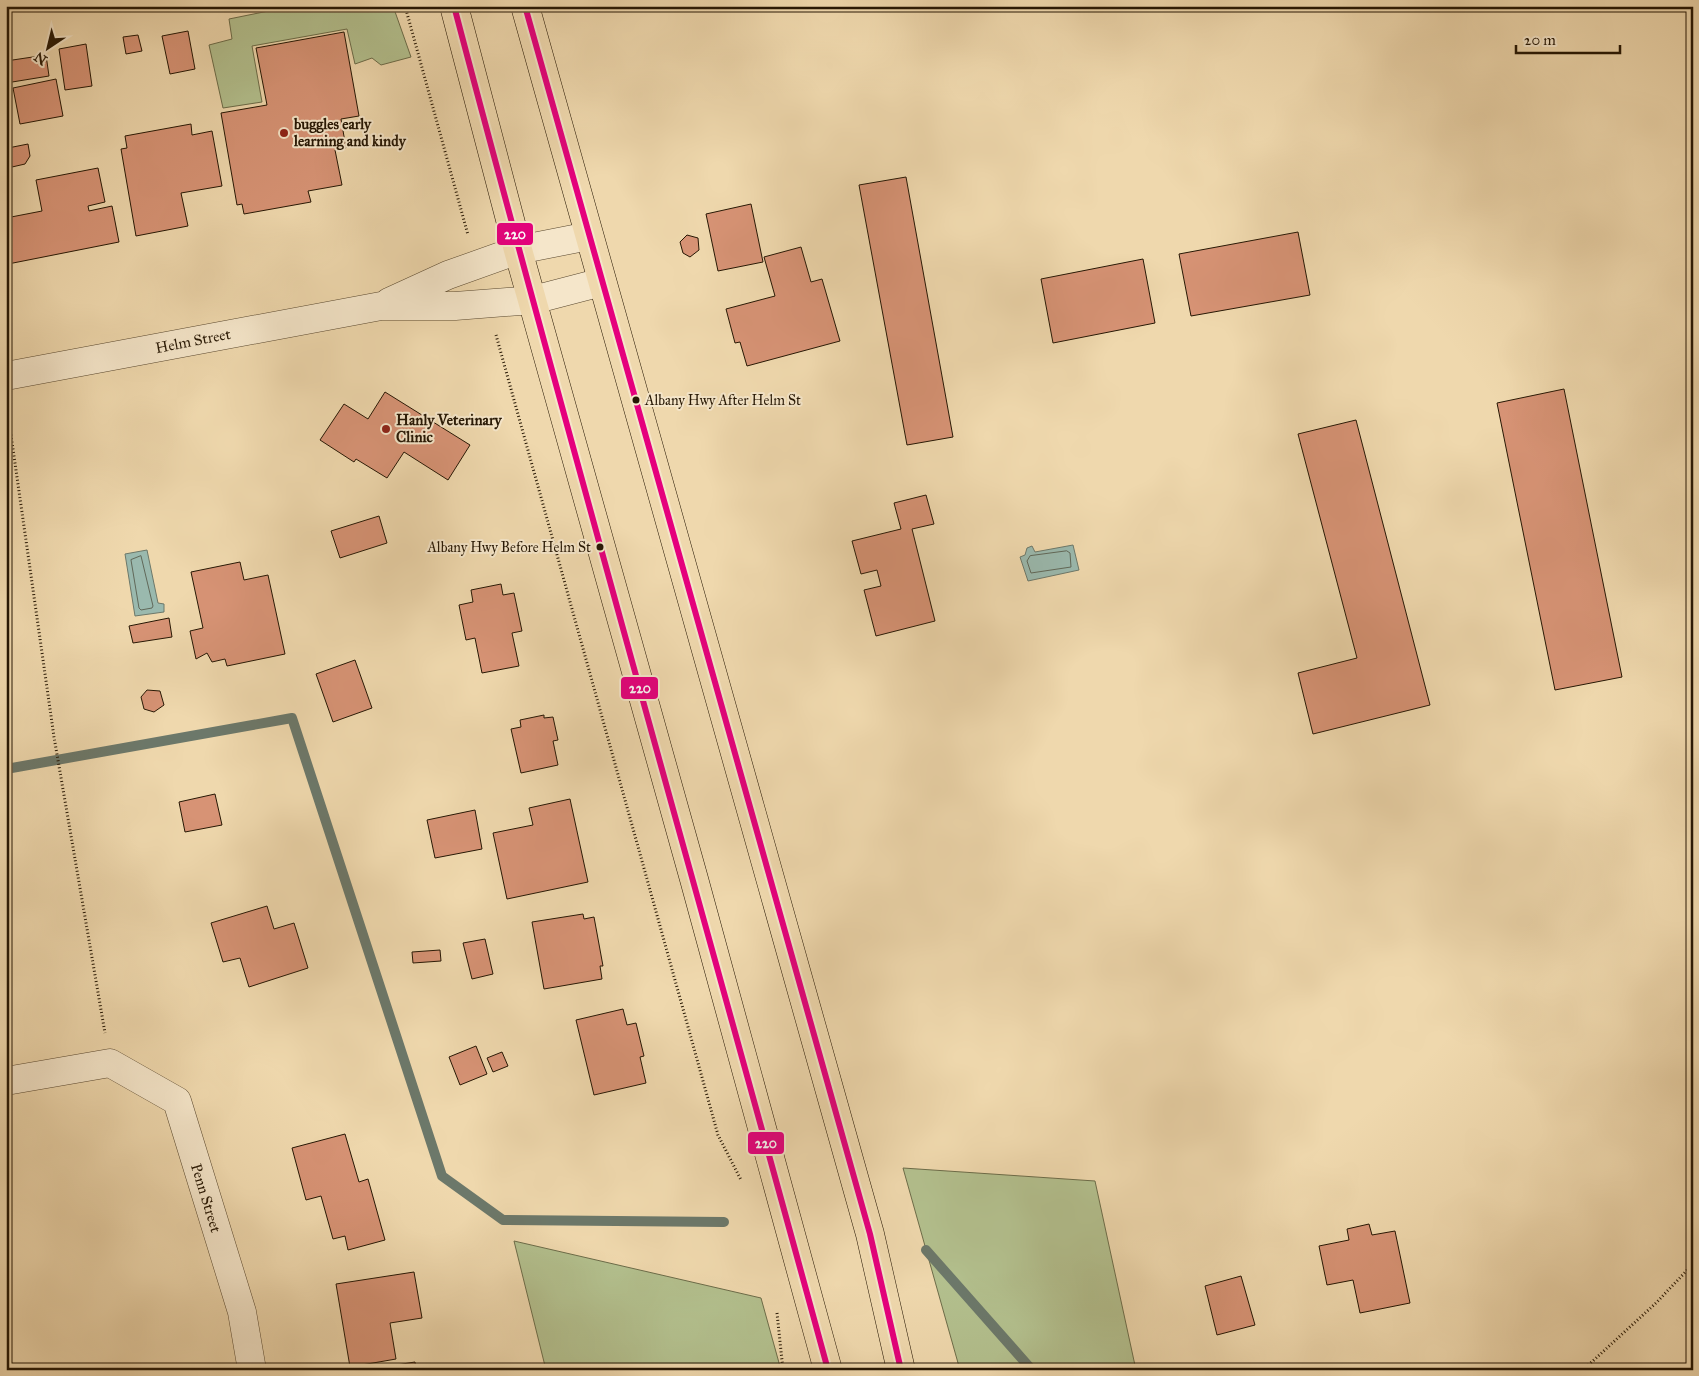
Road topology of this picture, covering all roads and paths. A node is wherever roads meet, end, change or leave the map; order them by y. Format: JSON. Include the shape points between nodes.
{"nodes":[{"id":1,"x":404,"y":6,"type":"edge"},
{"id":2,"x":454,"y":6,"type":"edge"},
{"id":3,"x":525,"y":6,"type":"edge"},
{"id":4,"x":589,"y":236,"type":"junction"},
{"id":5,"x":471,"y":245,"type":"dead end"},
{"id":6,"x":518,"y":250,"type":"junction"},
{"id":7,"x":602,"y":282,"type":"junction"},
{"id":8,"x":533,"y":300,"type":"junction"},
{"id":9,"x":381,"y":306,"type":"junction"},
{"id":10,"x":494,"y":326,"type":"dead end"},
{"id":11,"x":6,"y":376,"type":"edge"},
{"id":12,"x":6,"y":398,"type":"edge"},
{"id":13,"x":110,"y":1063,"type":"junction"},
{"id":14,"x":6,"y":1081,"type":"edge"},
{"id":15,"x":742,"y":1182,"type":"dead end"},
{"id":16,"x":1693,"y":1264,"type":"edge"},
{"id":17,"x":777,"y":1309,"type":"dead end"},
{"id":18,"x":252,"y":1370,"type":"edge"},
{"id":19,"x":783,"y":1370,"type":"edge"},
{"id":20,"x":828,"y":1370,"type":"edge"},
{"id":21,"x":901,"y":1370,"type":"edge"},
{"id":22,"x":1583,"y":1370,"type":"edge"}],
"edges":[{"from":1,"to":5,"type":"path"},
{"from":2,"to":6,"type":"highway"},
{"from":3,"to":4,"type":"highway"},
{"from":4,"to":6,"type":"street","name":"Helm Street"},
{"from":4,"to":7,"type":"highway"},
{"from":6,"to":8,"type":"highway"},
{"from":6,"to":9,"type":"street","name":"Helm Street","via":[[448,274]]},
{"from":7,"to":8,"type":"street","name":"Helm Street"},
{"from":7,"to":21,"type":"highway","via":[[870,1234]]},
{"from":8,"to":9,"type":"street","name":"Helm Street","via":[[455,306]]},
{"from":8,"to":20,"type":"highway"},
{"from":9,"to":11,"type":"street","name":"Helm Street"},
{"from":10,"to":15,"type":"path","via":[[718,1135]]},
{"from":12,"to":13,"type":"path","via":[[54,737]]},
{"from":13,"to":14,"type":"street"},
{"from":13,"to":18,"type":"street","name":"Penn Street","via":[[177,1101],[242,1312]]},
{"from":16,"to":22,"type":"path"},
{"from":17,"to":19,"type":"path"}]}
